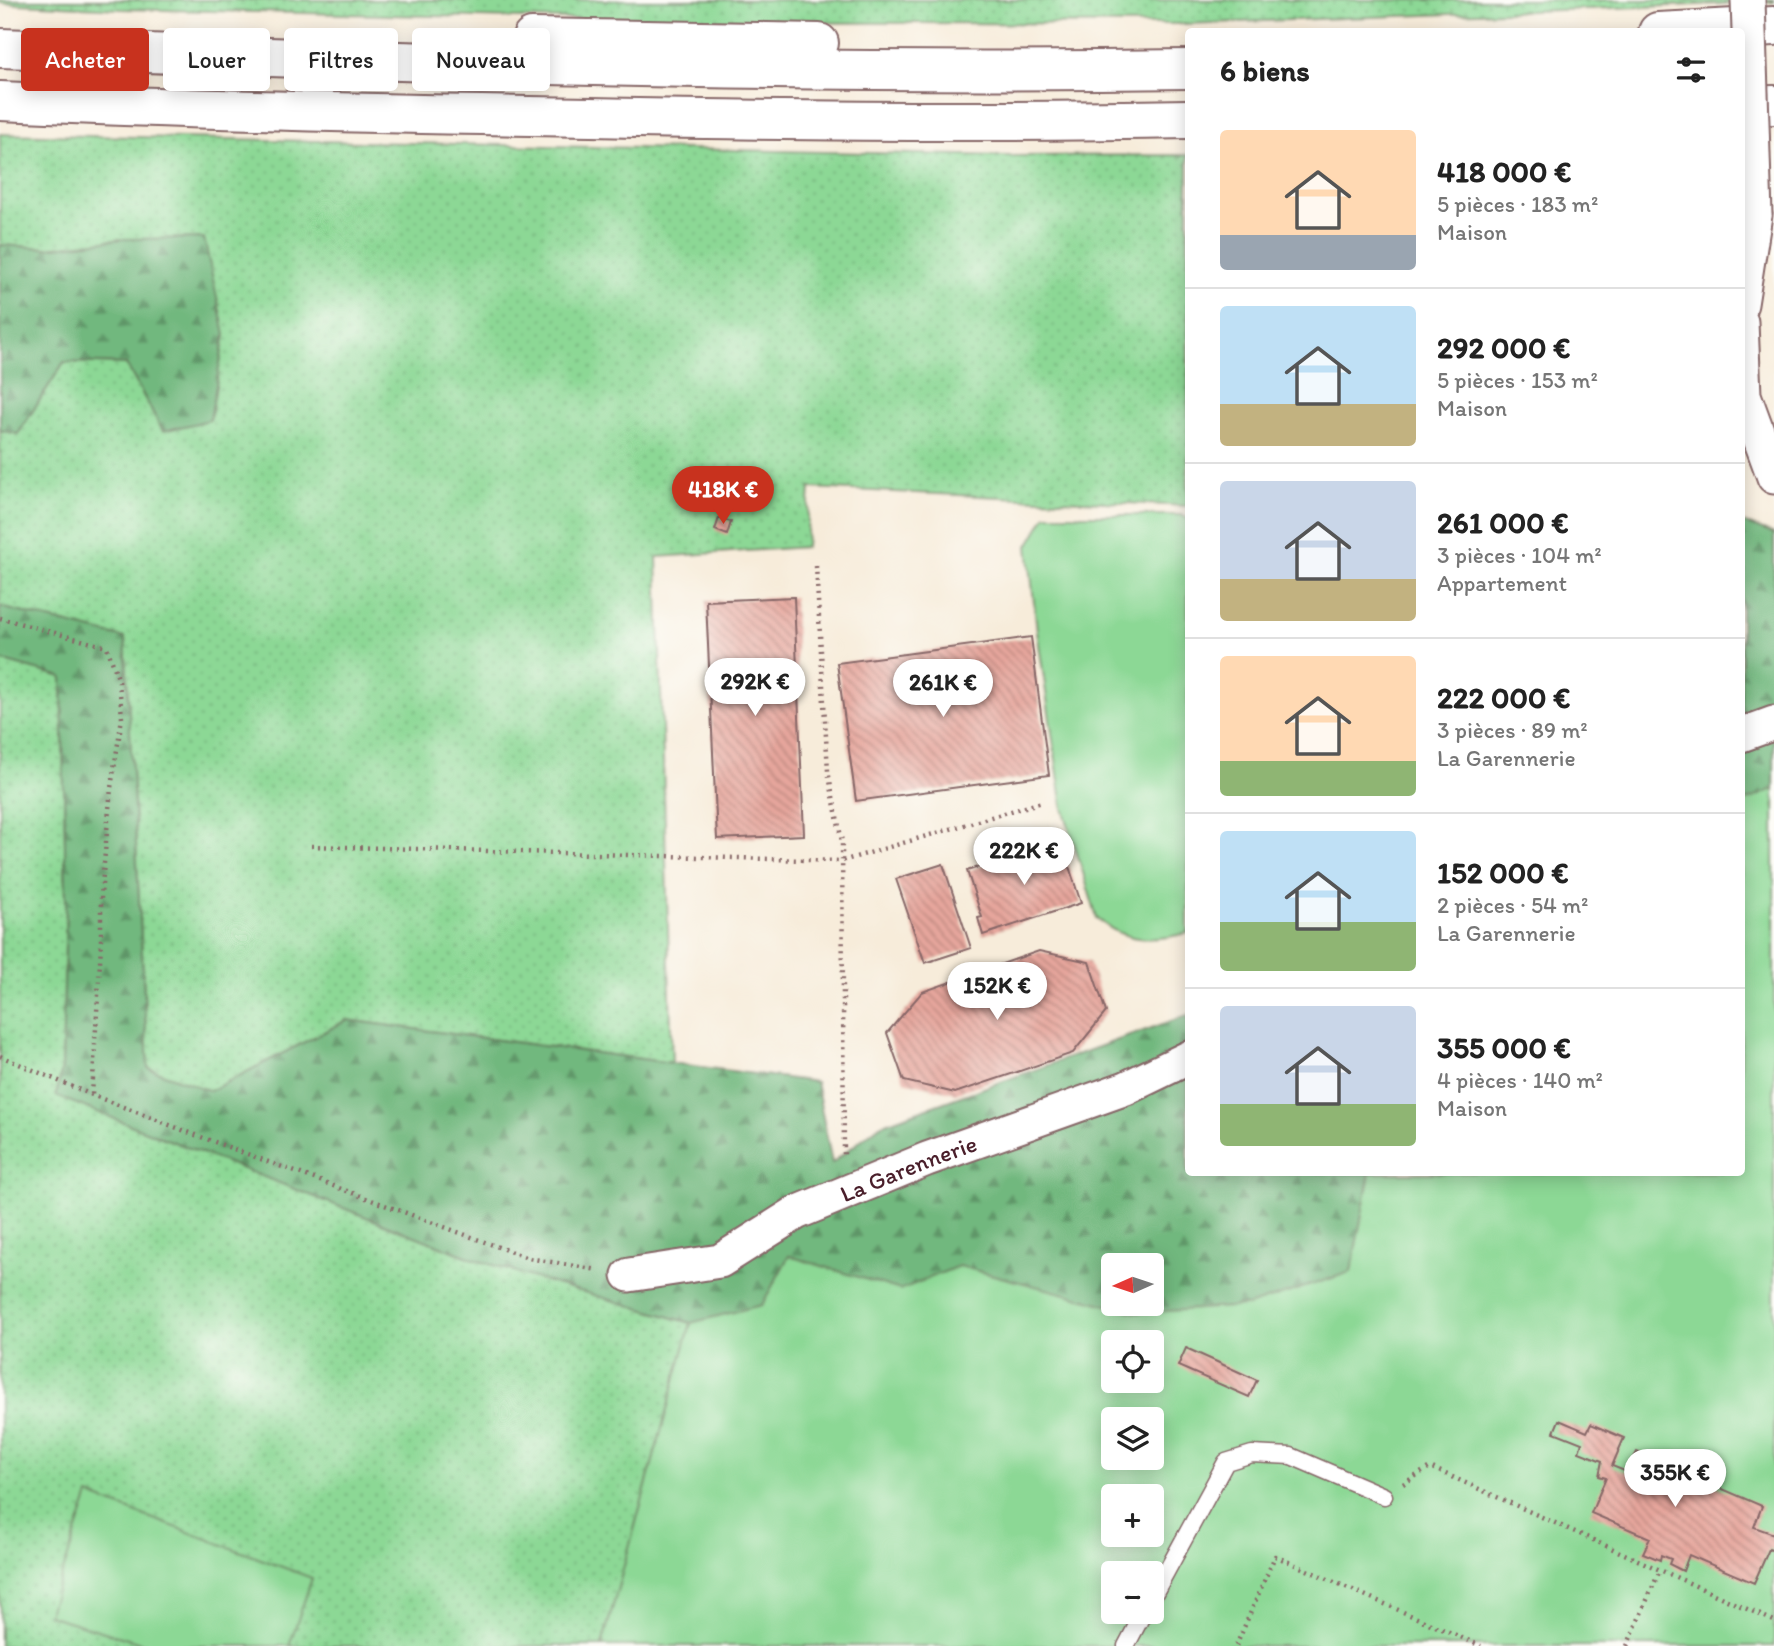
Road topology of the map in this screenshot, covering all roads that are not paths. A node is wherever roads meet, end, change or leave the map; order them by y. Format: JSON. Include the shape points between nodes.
{"nodes":[{"id":1,"x":1748,"y":0,"type":"edge"},
{"id":2,"x":0,"y":25,"type":"edge"},
{"id":3,"x":1774,"y":26,"type":"edge"},
{"id":4,"x":1735,"y":28,"type":"edge"},
{"id":5,"x":1185,"y":44,"type":"edge"},
{"id":6,"x":0,"y":48,"type":"edge"},
{"id":7,"x":1774,"y":53,"type":"edge"},
{"id":8,"x":1745,"y":54,"type":"edge"},
{"id":9,"x":1185,"y":68,"type":"edge"},
{"id":10,"x":0,"y":101,"type":"edge"},
{"id":11,"x":1774,"y":105,"type":"edge"},
{"id":12,"x":1745,"y":106,"type":"edge"},
{"id":13,"x":1185,"y":119,"type":"edge"},
{"id":14,"x":1745,"y":279,"type":"edge"},
{"id":15,"x":1745,"y":399,"type":"edge"},
{"id":16,"x":1774,"y":477,"type":"edge"},
{"id":17,"x":1774,"y":723,"type":"edge"},
{"id":18,"x":1745,"y":734,"type":"edge"},
{"id":19,"x":1185,"y":1059,"type":"edge"},
{"id":20,"x":629,"y":1275,"type":"road end"},
{"id":21,"x":1384,"y":1496,"type":"road end"},
{"id":22,"x":1164,"y":1576,"type":"edge"},
{"id":23,"x":1138,"y":1624,"type":"edge"},
{"id":24,"x":1126,"y":1646,"type":"edge"}],
"edges":[{"from":1,"to":14,"type":"street","bridge":true,"via":[[1755,215]]},
{"from":2,"to":5,"type":"highway","via":[[852,44]]},
{"from":3,"to":4,"type":"highway"},
{"from":6,"to":9,"type":"highway","via":[[718,69]]},
{"from":7,"to":8,"type":"highway"},
{"from":10,"to":13,"type":"highway","via":[[676,119]]},
{"from":11,"to":12,"type":"highway"},
{"from":15,"to":16,"type":"street"},
{"from":17,"to":18,"type":"street"},
{"from":19,"to":20,"type":"street","name":"La Garennerie","via":[[1126,1088],[926,1159],[796,1213],[720,1261]]},
{"from":21,"to":22,"type":"lane","via":[[1291,1456],[1252,1454],[1226,1462]]},
{"from":23,"to":24,"type":"lane"}]}
